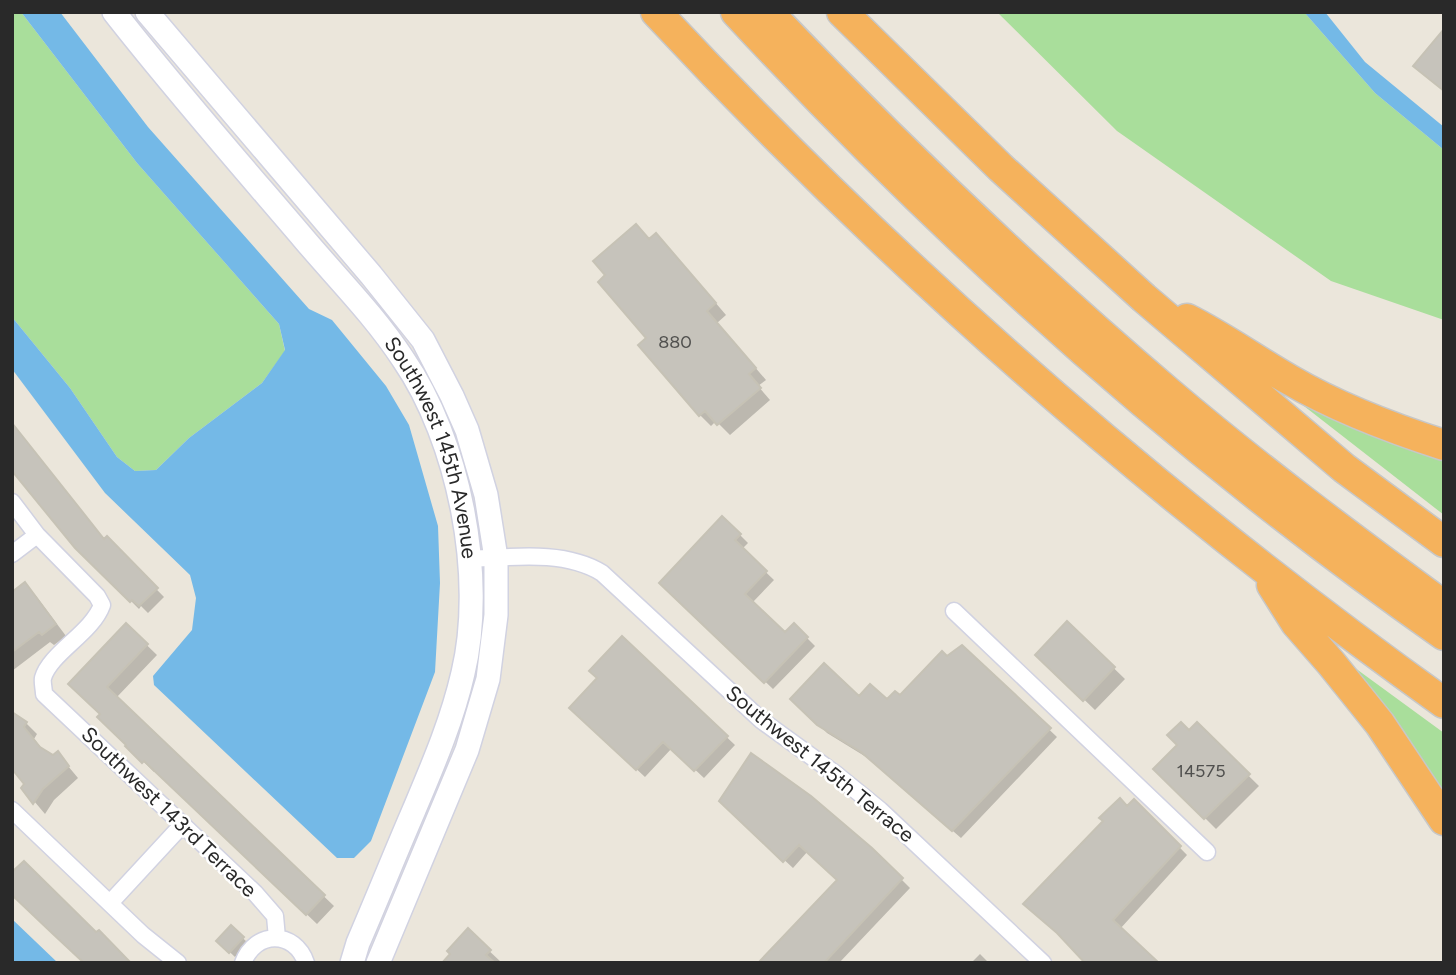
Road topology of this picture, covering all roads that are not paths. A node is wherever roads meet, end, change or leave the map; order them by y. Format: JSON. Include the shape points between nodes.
{"nodes":[{"id":1,"x":114,"y":12,"type":"edge"},
{"id":2,"x":656,"y":12,"type":"edge"},
{"id":3,"x":736,"y":12,"type":"edge"},
{"id":4,"x":768,"y":12,"type":"edge"},
{"id":5,"x":842,"y":12,"type":"edge"},
{"id":6,"x":152,"y":18,"type":"edge"},
{"id":7,"x":135,"y":39,"type":"junction"},
{"id":8,"x":1144,"y":298,"type":"junction"},
{"id":9,"x":1444,"y":445,"type":"edge"},
{"id":10,"x":12,"y":502,"type":"edge"},
{"id":11,"x":37,"y":534,"type":"junction"},
{"id":12,"x":1444,"y":542,"type":"edge"},
{"id":13,"x":12,"y":554,"type":"edge"},
{"id":14,"x":496,"y":558,"type":"junction"},
{"id":15,"x":471,"y":559,"type":"junction"},
{"id":16,"x":1263,"y":569,"type":"junction"},
{"id":17,"x":1444,"y":606,"type":"edge"},
{"id":18,"x":954,"y":611,"type":"dead end"},
{"id":19,"x":1444,"y":635,"type":"edge"},
{"id":20,"x":1444,"y":702,"type":"edge"},
{"id":21,"x":12,"y":810,"type":"edge"},
{"id":22,"x":1444,"y":820,"type":"edge"},
{"id":23,"x":183,"y":824,"type":"junction"},
{"id":24,"x":1208,"y":852,"type":"dead end"},
{"id":25,"x":110,"y":904,"type":"junction"},
{"id":26,"x":277,"y":939,"type":"junction"},
{"id":27,"x":178,"y":963,"type":"edge"},
{"id":28,"x":243,"y":963,"type":"edge"},
{"id":29,"x":306,"y":963,"type":"edge"},
{"id":30,"x":352,"y":963,"type":"edge"},
{"id":31,"x":377,"y":963,"type":"edge"},
{"id":32,"x":1043,"y":963,"type":"edge"}],
"edges":[{"from":1,"to":7,"type":"street","name":"Southwest 145th Avenue"},
{"from":2,"to":16,"type":"highway","via":[[748,110],[995,345]]},
{"from":3,"to":19,"type":"highway","via":[[887,167],[1069,337],[1291,521]]},
{"from":4,"to":17,"type":"highway","via":[[913,160],[1093,327],[1310,506]]},
{"from":5,"to":8,"type":"highway","via":[[1001,168]]},
{"from":6,"to":7,"type":"street"},
{"from":6,"to":14,"type":"street","name":"Southwest 145th Avenue","via":[[423,340],[467,430],[486,495]]},
{"from":7,"to":15,"type":"street","name":"Southwest 145th Avenue","via":[[404,359],[447,450]]},
{"from":8,"to":9,"type":"highway","via":[[1325,398]]},
{"from":8,"to":12,"type":"highway","via":[[1344,468]]},
{"from":10,"to":11,"type":"street"},
{"from":11,"to":13,"type":"street"},
{"from":11,"to":23,"type":"street","name":"Southwest 143rd Terrace","via":[[97,597],[102,608],[50,666],[43,678],[44,694]]},
{"from":14,"to":15,"type":"street","name":"Southwest 145th Terrace"},
{"from":14,"to":31,"type":"street","name":"Southwest 145th Avenue","via":[[496,615],[488,679],[467,750]]},
{"from":14,"to":32,"type":"street","name":"Southwest 145th Terrace","via":[[572,560],[603,573],[761,720],[889,817]]},
{"from":15,"to":30,"type":"street","name":"Southwest 145th Avenue","via":[[464,672],[442,743]]},
{"from":16,"to":20,"type":"highway"},
{"from":16,"to":22,"type":"highway","via":[[1296,623],[1359,696]]},
{"from":18,"to":24,"type":"street"},
{"from":21,"to":25,"type":"street"},
{"from":23,"to":25,"type":"street"},
{"from":23,"to":26,"type":"street","name":"Southwest 143rd Terrace","via":[[275,916]]},
{"from":25,"to":27,"type":"street"},
{"from":26,"to":28,"type":"street","via":[[255,943]]},
{"from":26,"to":29,"type":"street","via":[[297,948]]}]}
